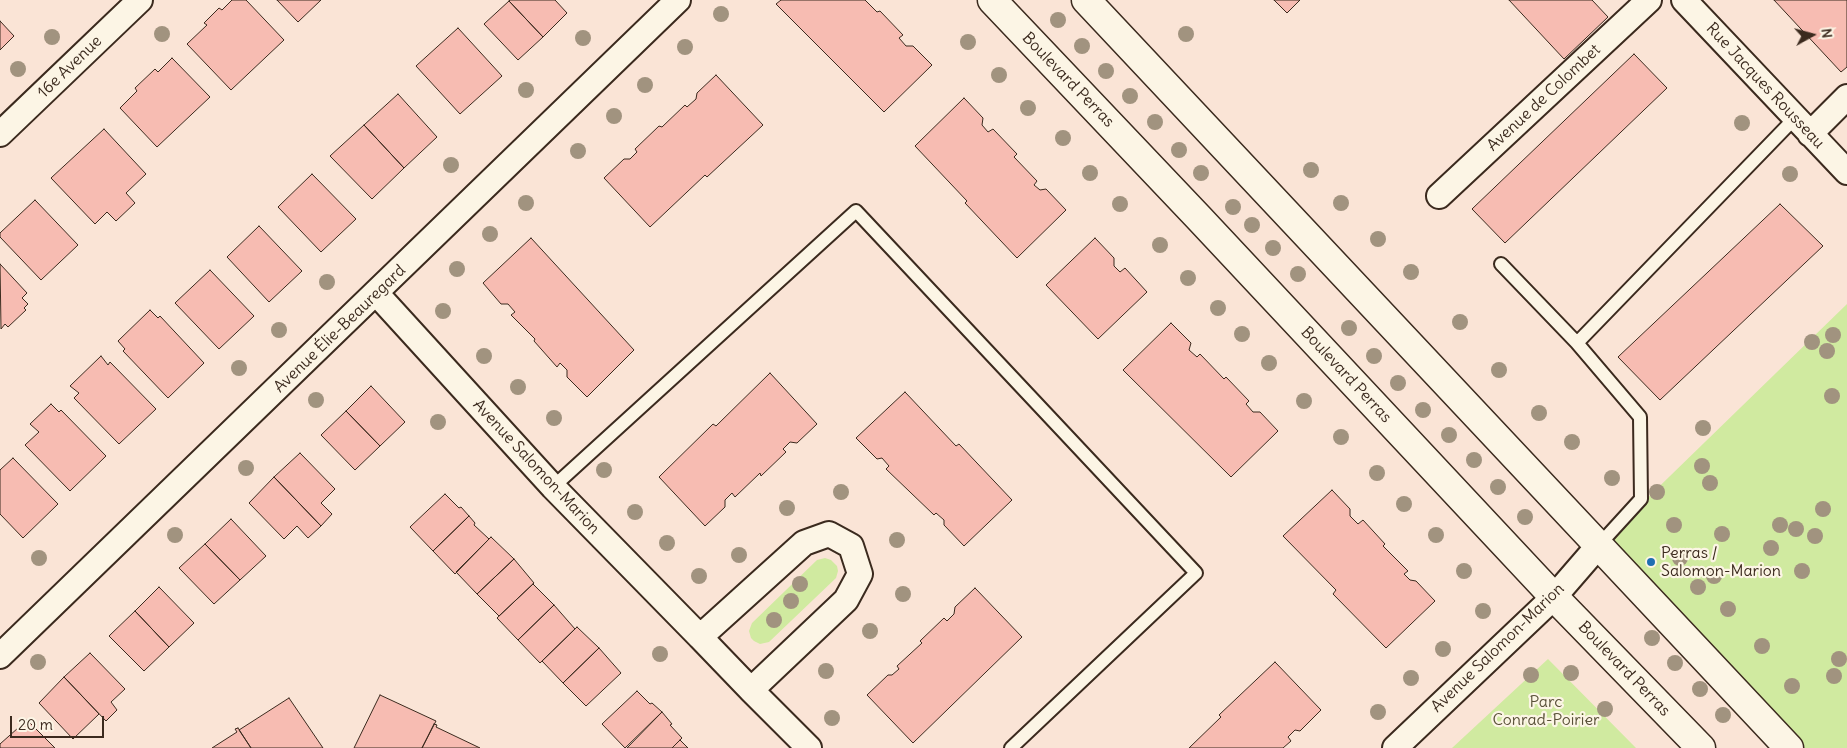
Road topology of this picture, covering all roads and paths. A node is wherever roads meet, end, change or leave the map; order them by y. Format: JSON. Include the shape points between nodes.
{"nodes":[{"id":1,"x":140,"y":0,"type":"edge"},
{"id":2,"x":678,"y":0,"type":"edge"},
{"id":3,"x":992,"y":0,"type":"edge"},
{"id":4,"x":1086,"y":0,"type":"edge"},
{"id":5,"x":1649,"y":0,"type":"edge"},
{"id":6,"x":1684,"y":0,"type":"edge"},
{"id":7,"x":1847,"y":97,"type":"edge"},
{"id":8,"x":1803,"y":126,"type":"junction"},
{"id":9,"x":0,"y":134,"type":"edge"},
{"id":10,"x":1847,"y":172,"type":"edge"},
{"id":11,"x":1439,"y":196,"type":"dead end"},
{"id":12,"x":1501,"y":264,"type":"dead end"},
{"id":13,"x":376,"y":293,"type":"junction"},
{"id":14,"x":1577,"y":344,"type":"junction"},
{"id":15,"x":553,"y":488,"type":"junction"},
{"id":16,"x":1599,"y":545,"type":"junction"},
{"id":17,"x":1554,"y":597,"type":"junction"},
{"id":18,"x":700,"y":637,"type":"junction"},
{"id":19,"x":0,"y":656,"type":"edge"},
{"id":20,"x":751,"y":690,"type":"junction"},
{"id":21,"x":809,"y":748,"type":"edge"},
{"id":22,"x":1011,"y":748,"type":"edge"},
{"id":23,"x":1395,"y":748,"type":"edge"},
{"id":24,"x":1701,"y":748,"type":"edge"},
{"id":25,"x":1788,"y":748,"type":"edge"}],
"edges":[{"from":1,"to":9,"type":"street","name":"16e Avenue"},
{"from":2,"to":13,"type":"street","name":"Avenue Élie-Beauregard"},
{"from":3,"to":17,"type":"main road","name":"Boulevard Perras"},
{"from":4,"to":16,"type":"main road"},
{"from":5,"to":11,"type":"street","name":"Avenue de Colombet"},
{"from":6,"to":8,"type":"street","name":"Rue Jacques Rousseau"},
{"from":7,"to":8,"type":"street"},
{"from":8,"to":10,"type":"street","name":"Rue Jacques Rousseau"},
{"from":8,"to":14,"type":"lane"},
{"from":12,"to":14,"type":"lane"},
{"from":13,"to":15,"type":"street","name":"Avenue Salomon-Marion"},
{"from":13,"to":19,"type":"street","name":"Avenue Élie-Beauregard"},
{"from":14,"to":16,"type":"lane","via":[[1640,417],[1641,499]]},
{"from":15,"to":18,"type":"street","name":"Avenue Salomon-Marion"},
{"from":15,"to":22,"type":"lane","via":[[856,211],[1196,573]]},
{"from":16,"to":17,"type":"street","name":"Avenue Salomon-Marion"},
{"from":16,"to":25,"type":"main road"},
{"from":17,"to":23,"type":"street","name":"Avenue Salomon-Marion"},
{"from":17,"to":24,"type":"main road","name":"Boulevard Perras"},
{"from":18,"to":20,"type":"street","name":"Avenue Salomon-Marion"},
{"from":18,"to":20,"type":"street","via":[[804,543],[828,534],[851,546],[860,574],[846,600]]},
{"from":20,"to":21,"type":"street","name":"Avenue Salomon-Marion"}]}
